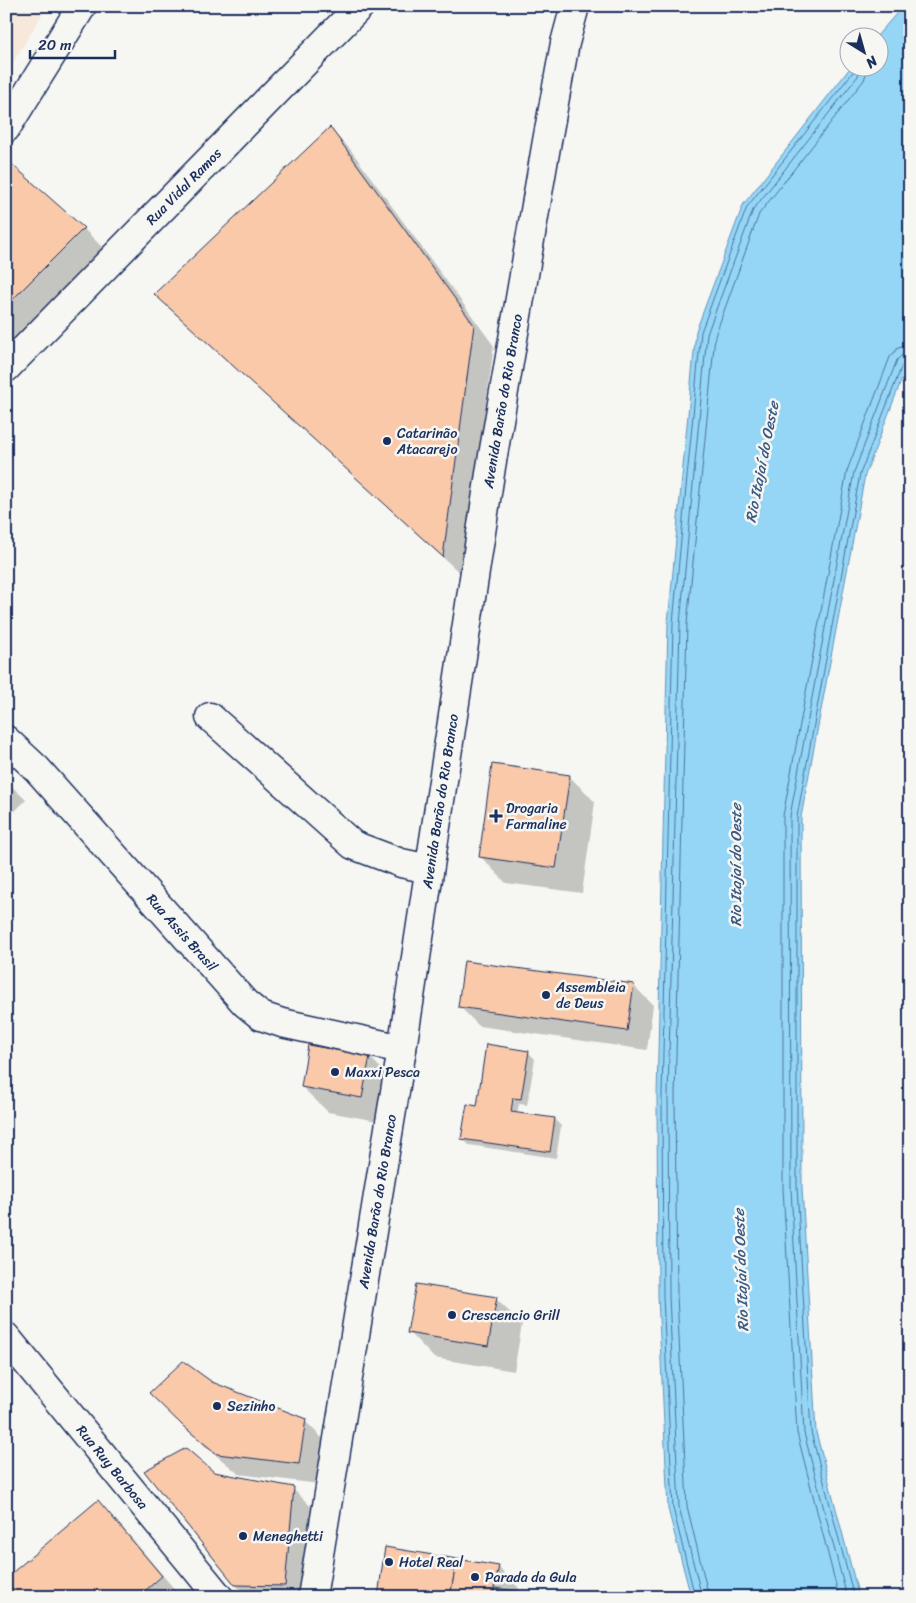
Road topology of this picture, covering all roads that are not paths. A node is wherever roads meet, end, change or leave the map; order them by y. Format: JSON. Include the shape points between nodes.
{"nodes":[{"id":1,"x":82,"y":6,"type":"edge"},
{"id":2,"x":360,"y":6,"type":"edge"},
{"id":3,"x":575,"y":6,"type":"edge"},
{"id":4,"x":6,"y":128,"type":"edge"},
{"id":5,"x":6,"y":368,"type":"edge"},
{"id":6,"x":210,"y":717,"type":"dead end"},
{"id":7,"x":6,"y":740,"type":"edge"},
{"id":8,"x":429,"y":870,"type":"junction"},
{"id":9,"x":402,"y":1049,"type":"junction"},
{"id":10,"x":6,"y":1337,"type":"edge"},
{"id":11,"x":311,"y":1595,"type":"edge"},
{"id":12,"x":219,"y":1597,"type":"edge"}],
"edges":[{"from":1,"to":4,"type":"main road"},
{"from":2,"to":5,"type":"main road","name":"Rua Vidal Ramos"},
{"from":3,"to":8,"type":"main road","name":"Avenida Barão do Rio Branco","via":[[548,131],[499,419]]},
{"from":6,"to":8,"type":"main road","via":[[353,845]]},
{"from":7,"to":9,"type":"main road","name":"Rua Assis Brasil","via":[[36,769],[253,1010],[282,1023]]},
{"from":8,"to":9,"type":"main road","name":"Avenida Barão do Rio Branco"},
{"from":9,"to":11,"type":"main road","name":"Avenida Barão do Rio Branco"},
{"from":10,"to":12,"type":"main road","name":"Rua Ruy Barbosa"}]}
